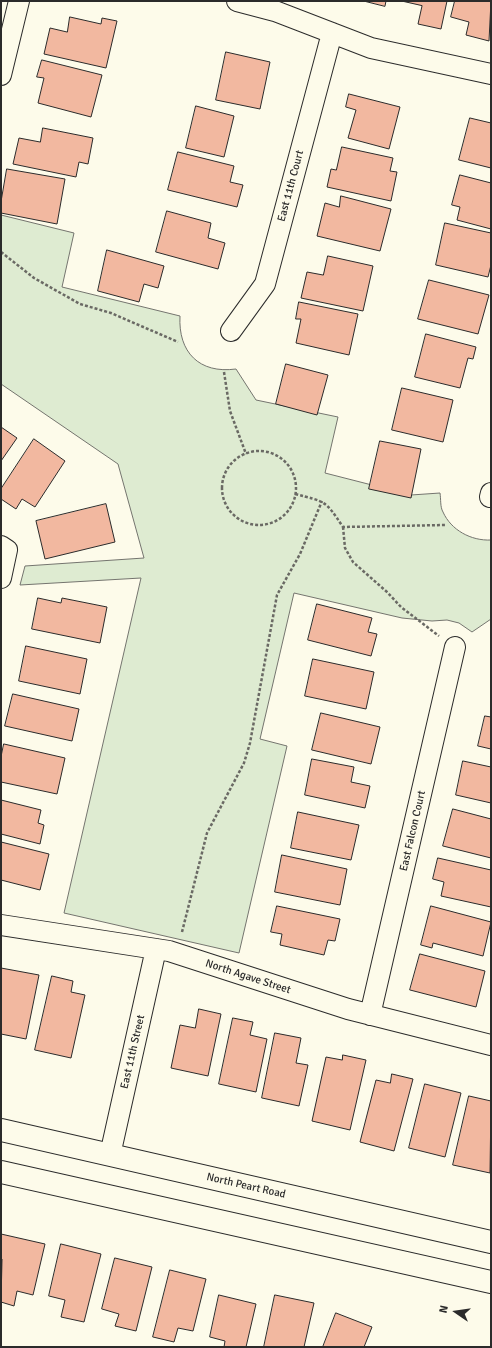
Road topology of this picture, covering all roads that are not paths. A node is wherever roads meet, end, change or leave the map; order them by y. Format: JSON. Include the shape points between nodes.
{"nodes":[{"id":1,"x":19,"y":1,"type":"edge"},
{"id":2,"x":237,"y":1,"type":"edge"},
{"id":3,"x":332,"y":33,"type":"junction"},
{"id":4,"x":491,"y":74,"type":"edge"},
{"id":5,"x":1,"y":75,"type":"edge"},
{"id":6,"x":231,"y":331,"type":"dead end"},
{"id":7,"x":1,"y":546,"type":"edge"},
{"id":8,"x":1,"y":578,"type":"edge"},
{"id":9,"x":455,"y":647,"type":"dead end"},
{"id":10,"x":1,"y":925,"type":"edge"},
{"id":11,"x":156,"y":949,"type":"junction"},
{"id":12,"x":370,"y":1015,"type":"junction"},
{"id":13,"x":491,"y":1045,"type":"edge"},
{"id":14,"x":1,"y":1130,"type":"edge"},
{"id":15,"x":110,"y":1155,"type":"junction"},
{"id":16,"x":1,"y":1172,"type":"edge"},
{"id":17,"x":491,"y":1242,"type":"edge"},
{"id":18,"x":491,"y":1282,"type":"edge"}],
"edges":[{"from":1,"to":5,"type":"street"},
{"from":2,"to":3,"type":"street","via":[[275,11]]},
{"from":3,"to":4,"type":"street","via":[[371,48]]},
{"from":3,"to":6,"type":"street","name":"East 11th Court","via":[[265,284]]},
{"from":7,"to":8,"type":"street","via":[[7,550]]},
{"from":9,"to":12,"type":"street","name":"East Falcon Court"},
{"from":10,"to":11,"type":"street","name":"North Agave Street"},
{"from":11,"to":12,"type":"street","name":"North Agave Street"},
{"from":11,"to":15,"type":"street","name":"East 11th Street"},
{"from":12,"to":13,"type":"street","name":"North Agave Street"},
{"from":14,"to":15,"type":"street","name":"North Peart Road"},
{"from":15,"to":17,"type":"street","name":"North Peart Road"},
{"from":16,"to":18,"type":"street"}]}
